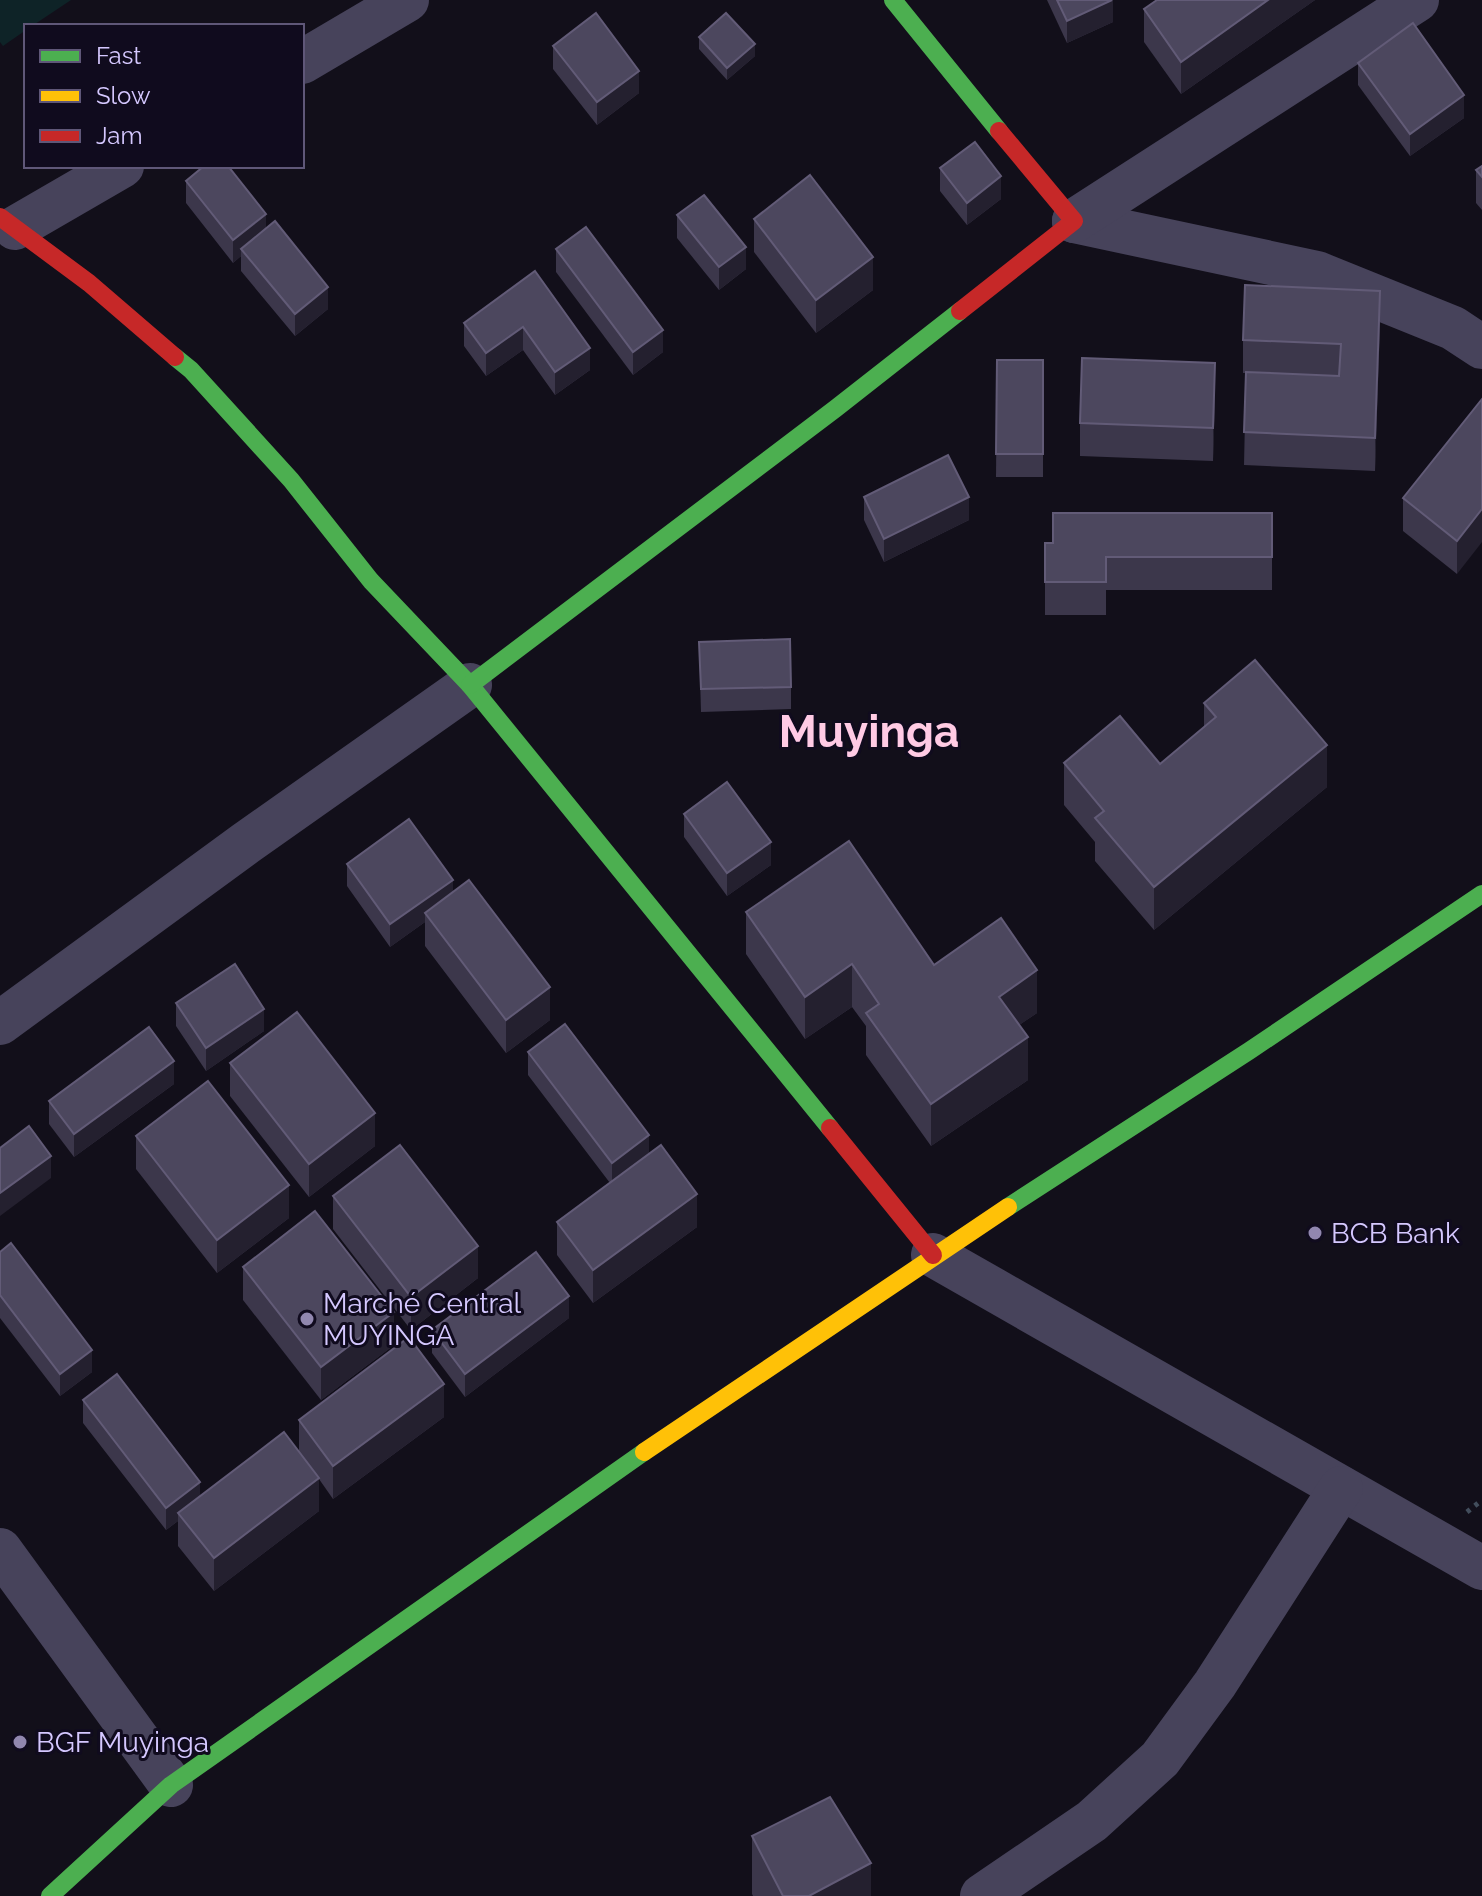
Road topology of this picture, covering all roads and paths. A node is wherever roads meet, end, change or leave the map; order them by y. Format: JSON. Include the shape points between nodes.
{"nodes":[{"id":1,"x":407,"y":0,"type":"edge"},
{"id":2,"x":893,"y":0,"type":"edge"},
{"id":3,"x":1417,"y":0,"type":"edge"},
{"id":4,"x":304,"y":61,"type":"edge"},
{"id":5,"x":118,"y":168,"type":"edge"},
{"id":6,"x":1074,"y":221,"type":"junction"},
{"id":7,"x":7,"y":222,"type":"edge"},
{"id":8,"x":1482,"y":347,"type":"edge"},
{"id":9,"x":470,"y":685,"type":"junction"},
{"id":10,"x":1482,"y":894,"type":"edge"},
{"id":11,"x":0,"y":1023,"type":"edge"},
{"id":12,"x":933,"y":1255,"type":"junction"},
{"id":13,"x":1341,"y":1488,"type":"junction"},
{"id":14,"x":0,"y":1550,"type":"edge"},
{"id":15,"x":1482,"y":1568,"type":"edge"},
{"id":16,"x":171,"y":1785,"type":"junction"},
{"id":17,"x":50,"y":1896,"type":"edge"},
{"id":18,"x":982,"y":1896,"type":"edge"}],
"edges":[{"from":1,"to":4,"type":"street"},
{"from":2,"to":6,"type":"street"},
{"from":3,"to":6,"type":"street"},
{"from":5,"to":7,"type":"street"},
{"from":6,"to":8,"type":"street","via":[[1317,273],[1453,328]]},
{"from":6,"to":9,"type":"street"},
{"from":7,"to":9,"type":"street","via":[[191,370],[291,480],[371,581]]},
{"from":9,"to":11,"type":"street"},
{"from":9,"to":12,"type":"street"},
{"from":10,"to":12,"type":"street"},
{"from":12,"to":13,"type":"street"},
{"from":12,"to":16,"type":"street","via":[[552,1515]]},
{"from":13,"to":15,"type":"street"},
{"from":13,"to":18,"type":"street","via":[[1215,1684],[1160,1759],[1092,1821]]},
{"from":14,"to":16,"type":"street"},
{"from":16,"to":17,"type":"street"}]}
